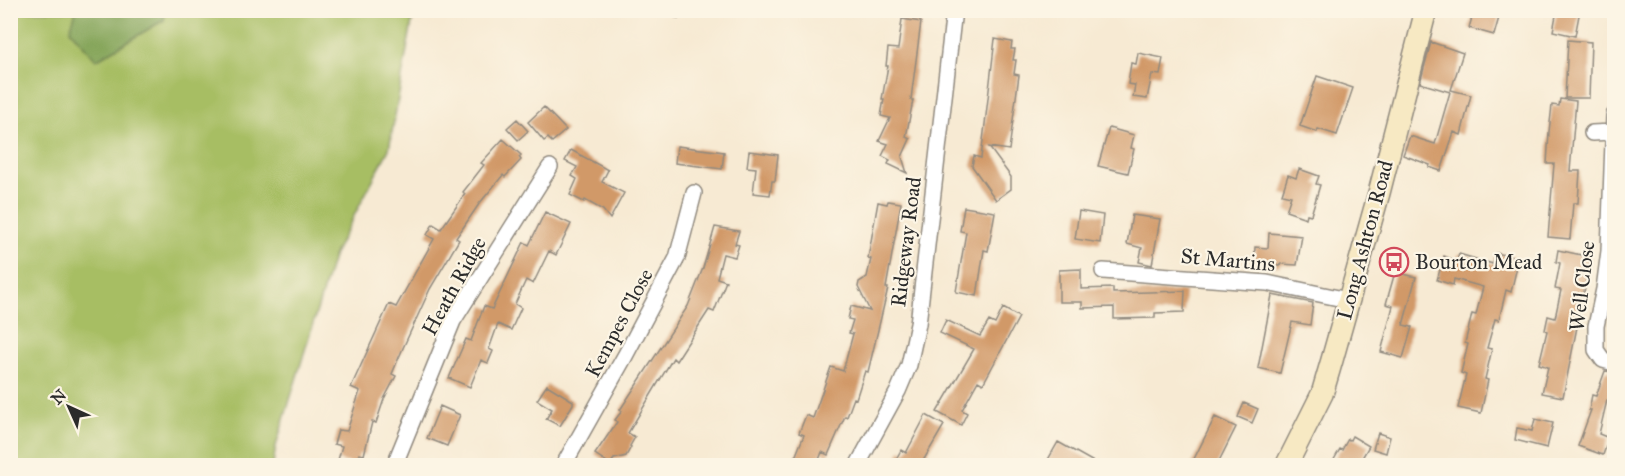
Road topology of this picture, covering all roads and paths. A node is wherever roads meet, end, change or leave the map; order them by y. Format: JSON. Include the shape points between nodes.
{"nodes":[{"id":1,"x":657,"y":10,"type":"edge"},
{"id":2,"x":710,"y":10,"type":"edge"},
{"id":3,"x":954,"y":10,"type":"edge"},
{"id":4,"x":1426,"y":10,"type":"edge"},
{"id":5,"x":1614,"y":116,"type":"edge"},
{"id":6,"x":1612,"y":132,"type":"junction"},
{"id":7,"x":1592,"y":133,"type":"dead end"},
{"id":8,"x":550,"y":167,"type":"dead end"},
{"id":9,"x":694,"y":193,"type":"dead end"},
{"id":10,"x":1103,"y":271,"type":"dead end"},
{"id":11,"x":1348,"y":300,"type":"junction"},
{"id":12,"x":1614,"y":363,"type":"edge"},
{"id":13,"x":1287,"y":464,"type":"edge"},
{"id":14,"x":394,"y":465,"type":"edge"},
{"id":15,"x":563,"y":465,"type":"edge"},
{"id":16,"x":857,"y":465,"type":"edge"}],
"edges":[{"from":1,"to":2,"type":"lane","via":[[680,14]]},
{"from":3,"to":16,"type":"street","name":"Ridgeway Road","via":[[918,324],[909,365],[898,391]]},
{"from":4,"to":11,"type":"street","name":"Long Ashton Road"},
{"from":5,"to":6,"type":"street","name":"Well Close"},
{"from":6,"to":7,"type":"street"},
{"from":6,"to":12,"type":"street","name":"Well Close","via":[[1609,251],[1596,326],[1596,350],[1603,360]]},
{"from":8,"to":14,"type":"street","name":"Heath Ridge","via":[[453,321]]},
{"from":9,"to":15,"type":"street","name":"Kempes Close","via":[[678,258]]},
{"from":10,"to":11,"type":"street","name":"St Martins","via":[[1267,284]]},
{"from":11,"to":13,"type":"street","name":"Long Ashton Road","via":[[1322,394]]}]}
